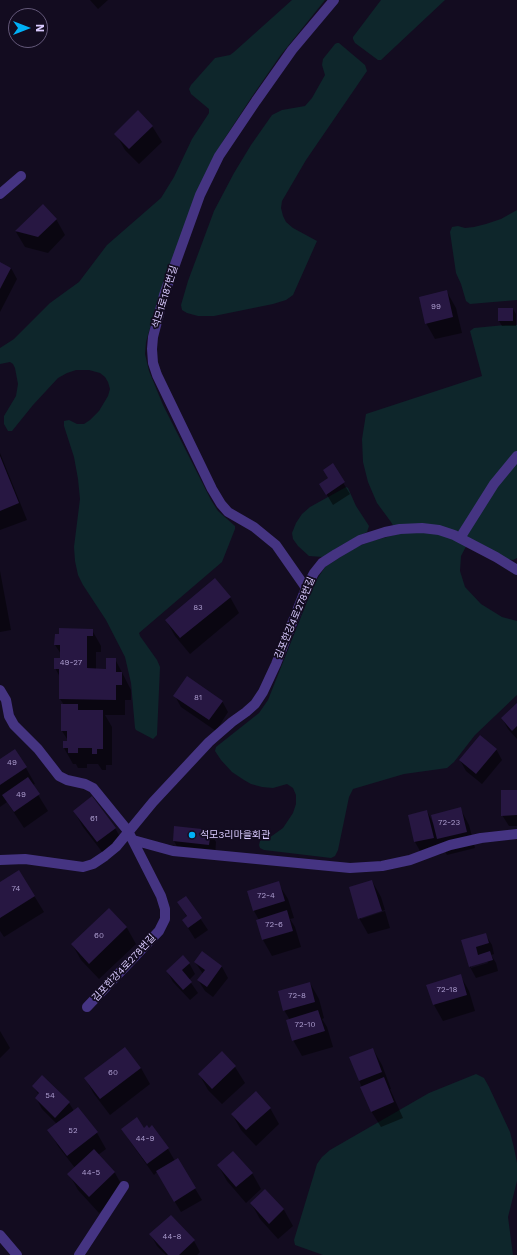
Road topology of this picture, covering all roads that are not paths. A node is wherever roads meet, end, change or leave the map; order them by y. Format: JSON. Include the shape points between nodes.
{"nodes":[{"id":1,"x":334,"y":0,"type":"edge"},
{"id":2,"x":21,"y":176,"type":"dead end"},
{"id":3,"x":0,"y":194,"type":"edge"},
{"id":4,"x":517,"y":456,"type":"edge"},
{"id":5,"x":460,"y":538,"type":"junction"},
{"id":6,"x":517,"y":570,"type":"edge"},
{"id":7,"x":306,"y":588,"type":"junction"},
{"id":8,"x":0,"y":690,"type":"edge"},
{"id":9,"x":128,"y":831,"type":"junction"},
{"id":10,"x":517,"y":834,"type":"edge"},
{"id":11,"x":133,"y":840,"type":"junction"},
{"id":12,"x":0,"y":860,"type":"edge"},
{"id":13,"x":87,"y":1007,"type":"dead end"},
{"id":14,"x":124,"y":1186,"type":"dead end"},
{"id":15,"x":0,"y":1235,"type":"edge"},
{"id":16,"x":17,"y":1255,"type":"edge"},
{"id":17,"x":78,"y":1255,"type":"edge"}],
"edges":[{"from":1,"to":7,"type":"lane","name":"석모1로187번길","via":[[292,50],[219,156],[200,195],[164,295],[152,349],[157,375],[176,418],[221,504],[228,512],[254,527],[276,545]]},
{"from":2,"to":3,"type":"lane"},
{"from":4,"to":5,"type":"lane","via":[[494,484]]},
{"from":5,"to":6,"type":"lane","name":"김포한강4로278번길"},
{"from":5,"to":7,"type":"lane","name":"김포한강4로278번길","via":[[439,530],[422,528],[400,529],[360,540],[322,563]]},
{"from":7,"to":9,"type":"lane","name":"김포한강4로278번길","via":[[276,664],[255,704],[209,742]]},
{"from":8,"to":9,"type":"lane","name":"김포한강4로278번길","via":[[14,726],[38,749],[59,776],[93,788]]},
{"from":9,"to":11,"type":"lane","name":"김포한강4로278번길"},
{"from":9,"to":12,"type":"lane","name":"김포한강4로278번길","via":[[116,847],[105,856],[83,867],[25,859]]},
{"from":10,"to":11,"type":"lane","via":[[450,845],[410,860],[382,866],[350,868],[173,851]]},
{"from":11,"to":13,"type":"lane","name":"김포한강4로278번길","via":[[161,896],[165,919],[159,930]]},
{"from":14,"to":17,"type":"lane"},
{"from":15,"to":16,"type":"lane"}]}
